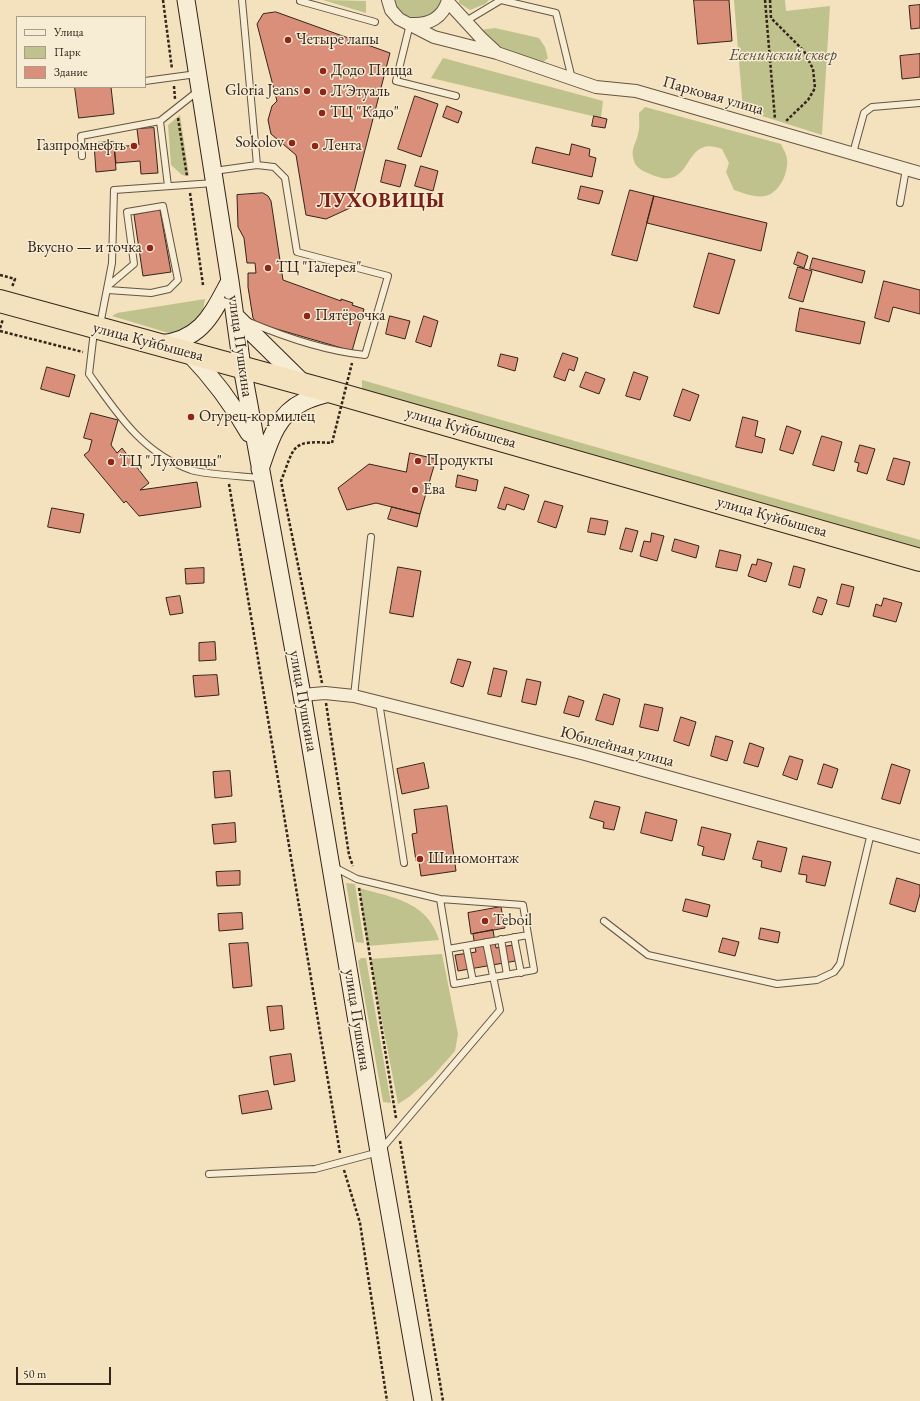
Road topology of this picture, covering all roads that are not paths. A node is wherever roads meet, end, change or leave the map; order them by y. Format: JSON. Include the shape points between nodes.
{"nodes":[{"id":1,"x":186,"y":0,"type":"edge"},
{"id":2,"x":242,"y":0,"type":"edge"},
{"id":3,"x":299,"y":0,"type":"edge"},
{"id":4,"x":388,"y":0,"type":"edge"},
{"id":5,"x":448,"y":1,"type":"edge"},
{"id":6,"x":466,"y":21,"type":"junction"},
{"id":7,"x":375,"y":22,"type":"dead end"},
{"id":8,"x":410,"y":24,"type":"junction"},
{"id":9,"x":497,"y":53,"type":"junction"},
{"id":10,"x":572,"y":79,"type":"junction"},
{"id":11,"x":146,"y":81,"type":"edge"},
{"id":12,"x":198,"y":82,"type":"junction"},
{"id":13,"x":456,"y":96,"type":"dead end"},
{"id":14,"x":920,"y":103,"type":"edge"},
{"id":15,"x":160,"y":121,"type":"junction"},
{"id":16,"x":853,"y":153,"type":"junction"},
{"id":17,"x":82,"y":156,"type":"dead end"},
{"id":18,"x":257,"y":165,"type":"junction"},
{"id":19,"x":906,"y":169,"type":"junction"},
{"id":20,"x":920,"y":173,"type":"edge"},
{"id":21,"x":213,"y":177,"type":"junction"},
{"id":22,"x":168,"y":186,"type":"junction"},
{"id":23,"x":900,"y":203,"type":"dead end"},
{"id":24,"x":230,"y":281,"type":"junction"},
{"id":25,"x":108,"y":288,"type":"junction"},
{"id":26,"x":0,"y":301,"type":"edge"},
{"id":27,"x":235,"y":316,"type":"junction"},
{"id":28,"x":97,"y":328,"type":"junction"},
{"id":29,"x":159,"y":344,"type":"junction"},
{"id":30,"x":188,"y":352,"type":"junction"},
{"id":31,"x":242,"y":367,"type":"junction"},
{"id":32,"x":304,"y":384,"type":"junction"},
{"id":33,"x":332,"y":392,"type":"junction"},
{"id":34,"x":255,"y":444,"type":"junction"},
{"id":35,"x":260,"y":473,"type":"junction"},
{"id":36,"x":371,"y":537,"type":"dead end"},
{"id":37,"x":920,"y":560,"type":"edge"},
{"id":38,"x":302,"y":695,"type":"junction"},
{"id":39,"x":354,"y":696,"type":"junction"},
{"id":40,"x":379,"y":702,"type":"junction"},
{"id":41,"x":871,"y":833,"type":"junction"},
{"id":42,"x":920,"y":847,"type":"edge"},
{"id":43,"x":404,"y":863,"type":"dead end"},
{"id":44,"x":331,"y":865,"type":"junction"},
{"id":45,"x":440,"y":900,"type":"junction"},
{"id":46,"x":604,"y":921,"type":"dead end"},
{"id":47,"x":528,"y":935,"type":"junction"},
{"id":48,"x":514,"y":937,"type":"junction"},
{"id":49,"x":501,"y":939,"type":"junction"},
{"id":50,"x":486,"y":942,"type":"junction"},
{"id":51,"x":466,"y":946,"type":"junction"},
{"id":52,"x":448,"y":949,"type":"junction"},
{"id":53,"x":521,"y":973,"type":"junction"},
{"id":54,"x":507,"y":975,"type":"junction"},
{"id":55,"x":492,"y":978,"type":"junction"},
{"id":56,"x":473,"y":981,"type":"junction"},
{"id":57,"x":379,"y":1152,"type":"junction"},
{"id":58,"x":209,"y":1174,"type":"dead end"},
{"id":59,"x":423,"y":1401,"type":"edge"}],
"edges":[{"from":1,"to":12,"type":"main road","name":"улица Пушкина"},
{"from":2,"to":18,"type":"lane"},
{"from":3,"to":7,"type":"lane"},
{"from":4,"to":8,"type":"street","name":"Парковая улица","via":[[391,10],[399,19]]},
{"from":5,"to":6,"type":"street","name":"Парковая улица"},
{"from":5,"to":8,"type":"street","via":[[433,21]]},
{"from":6,"to":9,"type":"street","name":"Парковая улица"},
{"from":6,"to":10,"type":"lane","via":[[501,0],[556,14]]},
{"from":8,"to":9,"type":"street","name":"Парковая улица","via":[[434,37]]},
{"from":8,"to":13,"type":"lane","via":[[396,81]]},
{"from":9,"to":10,"type":"street","name":"Парковая улица"},
{"from":10,"to":16,"type":"street","name":"Парковая улица","via":[[596,87],[636,91]]},
{"from":11,"to":12,"type":"lane","via":[[173,77]]},
{"from":12,"to":15,"type":"lane"},
{"from":12,"to":21,"type":"main road","name":"улица Пушкина"},
{"from":14,"to":16,"type":"lane","via":[[872,107],[864,113]]},
{"from":15,"to":17,"type":"lane","via":[[81,136]]},
{"from":15,"to":22,"type":"lane"},
{"from":16,"to":19,"type":"street","name":"Парковая улица"},
{"from":18,"to":21,"type":"lane"},
{"from":18,"to":27,"type":"lane","via":[[274,168],[285,178],[297,252],[388,276],[365,356],[338,352],[276,333]]},
{"from":19,"to":20,"type":"street","name":"Парковая улица"},
{"from":19,"to":23,"type":"lane"},
{"from":21,"to":22,"type":"lane","via":[[189,186]]},
{"from":21,"to":24,"type":"main road","name":"улица Пушкина"},
{"from":22,"to":25,"type":"lane","via":[[114,190],[112,263]]},
{"from":24,"to":27,"type":"main road","name":"улица Пушкина"},
{"from":24,"to":29,"type":"main road","via":[[206,322],[177,342]]},
{"from":25,"to":25,"type":"lane","via":[[151,293],[169,289],[178,280],[163,206],[127,212],[134,264]]},
{"from":25,"to":28,"type":"lane"},
{"from":26,"to":28,"type":"highway","name":"улица Куйбышева"},
{"from":27,"to":31,"type":"main road","name":"улица Пушкина"},
{"from":27,"to":32,"type":"main road"},
{"from":28,"to":29,"type":"highway","name":"улица Куйбышева"},
{"from":28,"to":35,"type":"lane","via":[[89,374],[136,436],[163,457],[192,470],[228,474]]},
{"from":29,"to":30,"type":"highway","name":"улица Куйбышева"},
{"from":30,"to":31,"type":"highway","name":"улица Куйбышева"},
{"from":30,"to":34,"type":"main road","via":[[212,378],[239,415]]},
{"from":31,"to":32,"type":"highway","name":"улица Куйбышева"},
{"from":31,"to":34,"type":"main road","name":"улица Пушкина"},
{"from":32,"to":33,"type":"highway","name":"улица Куйбышева"},
{"from":33,"to":35,"type":"main road","via":[[304,401],[281,419],[271,437]]},
{"from":33,"to":37,"type":"highway","name":"улица Куйбышева"},
{"from":34,"to":35,"type":"main road","name":"улица Пушкина"},
{"from":35,"to":38,"type":"main road","name":"улица Пушкина"},
{"from":36,"to":39,"type":"lane"},
{"from":38,"to":39,"type":"street","name":"Юбилейная улица","via":[[324,693]]},
{"from":38,"to":44,"type":"main road","name":"улица Пушкина"},
{"from":39,"to":40,"type":"street","name":"Юбилейная улица"},
{"from":40,"to":41,"type":"street","name":"Юбилейная улица","via":[[585,754]]},
{"from":40,"to":43,"type":"lane"},
{"from":41,"to":42,"type":"street","name":"Юбилейная улица"},
{"from":41,"to":46,"type":"lane","via":[[840,964],[834,972],[817,980],[777,984],[648,955]]},
{"from":44,"to":45,"type":"lane","via":[[357,879]]},
{"from":44,"to":57,"type":"main road","name":"улица Пушкина"},
{"from":45,"to":47,"type":"lane","via":[[523,905]]},
{"from":45,"to":52,"type":"lane"},
{"from":47,"to":48,"type":"lane"},
{"from":47,"to":53,"type":"lane","via":[[534,970]]},
{"from":48,"to":49,"type":"lane"},
{"from":48,"to":53,"type":"lane"},
{"from":49,"to":50,"type":"lane"},
{"from":49,"to":54,"type":"lane"},
{"from":50,"to":51,"type":"lane"},
{"from":50,"to":55,"type":"lane"},
{"from":51,"to":52,"type":"lane"},
{"from":51,"to":56,"type":"lane"},
{"from":52,"to":56,"type":"lane","via":[[454,984]]},
{"from":53,"to":54,"type":"lane"},
{"from":54,"to":55,"type":"lane"},
{"from":55,"to":56,"type":"lane"},
{"from":55,"to":57,"type":"lane","via":[[500,1010]]},
{"from":57,"to":58,"type":"lane","via":[[315,1169]]},
{"from":57,"to":59,"type":"main road","name":"улица Пушкина"}]}
